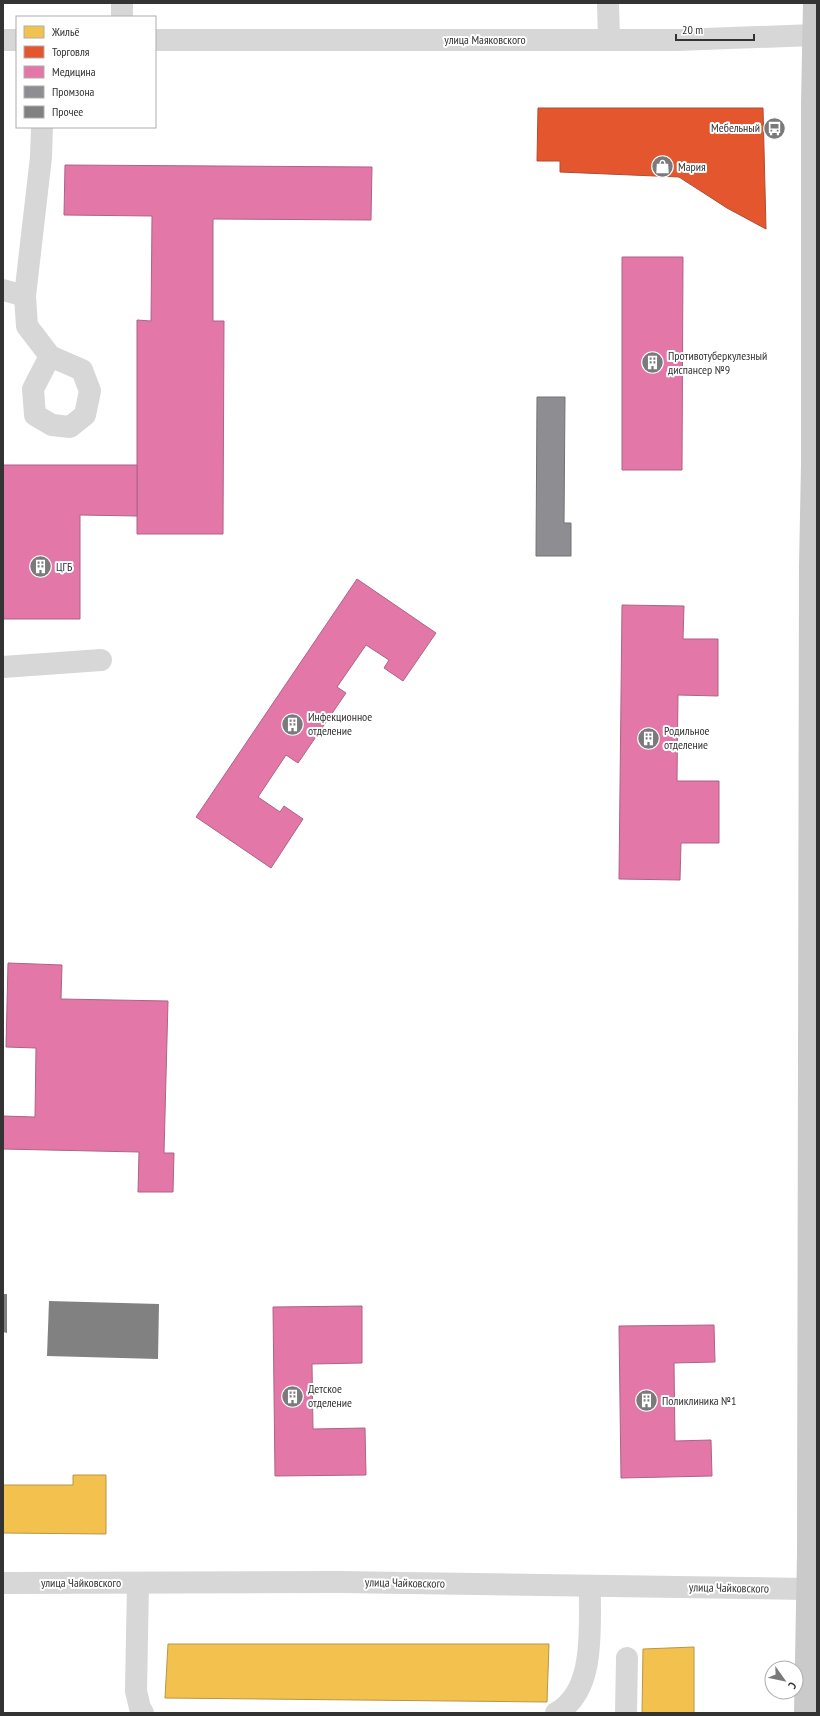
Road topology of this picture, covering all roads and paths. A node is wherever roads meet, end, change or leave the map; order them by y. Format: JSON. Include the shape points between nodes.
{"nodes":[{"id":1,"x":122,"y":3,"type":"edge"},
{"id":2,"x":608,"y":3,"type":"edge"},
{"id":3,"x":814,"y":3,"type":"edge"},
{"id":4,"x":122,"y":16,"type":"edge"},
{"id":5,"x":814,"y":35,"type":"junction"},
{"id":6,"x":3,"y":40,"type":"edge"},
{"id":7,"x":16,"y":40,"type":"edge"},
{"id":8,"x":156,"y":40,"type":"edge"},
{"id":9,"x":609,"y":40,"type":"junction"},
{"id":10,"x":42,"y":128,"type":"edge"},
{"id":11,"x":3,"y":290,"type":"edge"},
{"id":12,"x":25,"y":296,"type":"junction"},
{"id":13,"x":50,"y":356,"type":"dead end"},
{"id":14,"x":813,"y":567,"type":"edge"},
{"id":15,"x":101,"y":660,"type":"dead end"},
{"id":16,"x":3,"y":667,"type":"edge"},
{"id":17,"x":813,"y":1151,"type":"edge"},
{"id":18,"x":3,"y":1583,"type":"edge"},
{"id":19,"x":138,"y":1583,"type":"junction"},
{"id":20,"x":580,"y":1585,"type":"junction"},
{"id":21,"x":807,"y":1589,"type":"junction"},
{"id":22,"x":627,"y":1658,"type":"dead end"},
{"id":23,"x":141,"y":1711,"type":"edge"},
{"id":24,"x":556,"y":1713,"type":"edge"},
{"id":25,"x":626,"y":1713,"type":"edge"},
{"id":26,"x":805,"y":1713,"type":"edge"}],
"edges":[{"from":1,"to":4,"type":"street"},
{"from":2,"to":9,"type":"street"},
{"from":3,"to":5,"type":"main road"},
{"from":5,"to":9,"type":"street","name":"улица Маяковского"},
{"from":5,"to":14,"type":"main road"},
{"from":6,"to":7,"type":"street"},
{"from":8,"to":9,"type":"street","name":"улица Маяковского"},
{"from":10,"to":12,"type":"street","via":[[41,158]]},
{"from":11,"to":12,"type":"street"},
{"from":12,"to":13,"type":"street","via":[[27,326]]},
{"from":14,"to":17,"type":"main road"},
{"from":15,"to":16,"type":"street"},
{"from":17,"to":21,"type":"main road"},
{"from":18,"to":19,"type":"street","name":"улица Чайковского"},
{"from":19,"to":20,"type":"street","name":"улица Чайковского"},
{"from":19,"to":23,"type":"street","via":[[136,1691]]},
{"from":20,"to":21,"type":"street","name":"улица Чайковского"},
{"from":20,"to":24,"type":"street","via":[[588,1661],[582,1685],[564,1709]]},
{"from":21,"to":26,"type":"main road"},
{"from":22,"to":25,"type":"street"}]}
